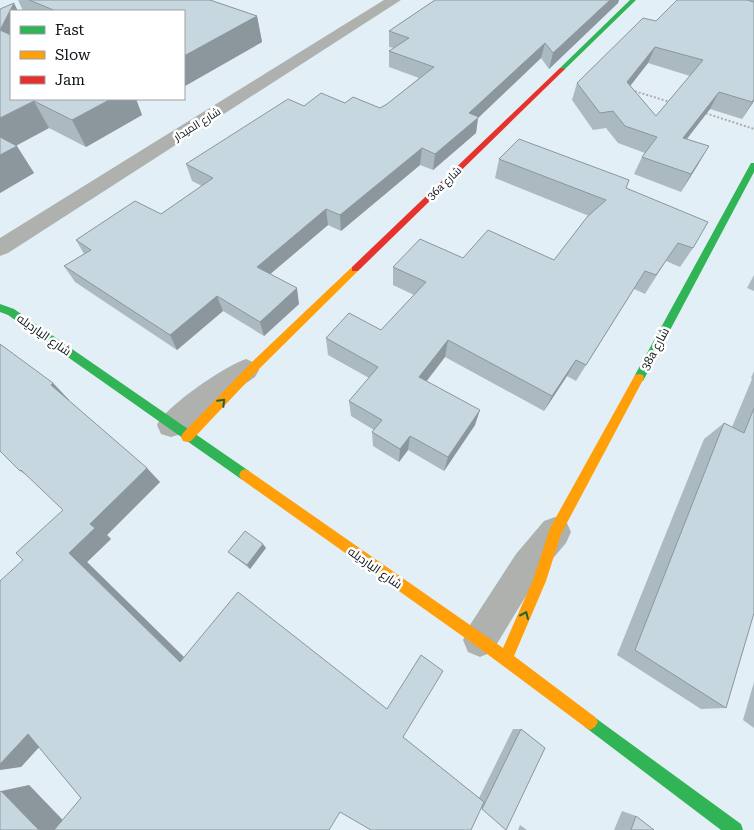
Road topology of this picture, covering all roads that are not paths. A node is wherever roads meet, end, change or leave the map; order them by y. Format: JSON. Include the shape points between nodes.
{"nodes":[{"id":1,"x":633,"y":0,"type":"edge"},
{"id":2,"x":388,"y":1,"type":"edge"},
{"id":3,"x":754,"y":165,"type":"edge"},
{"id":4,"x":0,"y":248,"type":"edge"},
{"id":5,"x":4,"y":306,"type":"edge"},
{"id":6,"x":256,"y":365,"type":"joint"},
{"id":7,"x":179,"y":431,"type":"junction"},
{"id":8,"x":555,"y":532,"type":"junction"},
{"id":9,"x":480,"y":640,"type":"junction"},
{"id":10,"x":505,"y":659,"type":"junction"},
{"id":11,"x":735,"y":830,"type":"edge"}],
"edges":[{"from":1,"to":6,"type":"street","name":"36a شارع"},
{"from":2,"to":4,"type":"street","name":"شارع الميدار"},
{"from":3,"to":8,"type":"street","name":"38a شارع"},
{"from":5,"to":7,"type":"street","name":"شارع اليارديله"},
{"from":6,"to":7,"type":"street","name":"36a شارع","via":[[222,385]]},
{"from":7,"to":9,"type":"street","name":"شارع اليارديله"},
{"from":8,"to":9,"type":"street","name":"38a شارع","via":[[527,565]]},
{"from":10,"to":8,"type":"street","name":"38a شارع","one_way":true,"via":[[537,589]]},
{"from":9,"to":10,"type":"street","name":"شارع اليارديله"},
{"from":10,"to":11,"type":"street","name":"شارع اليارديله"}]}
